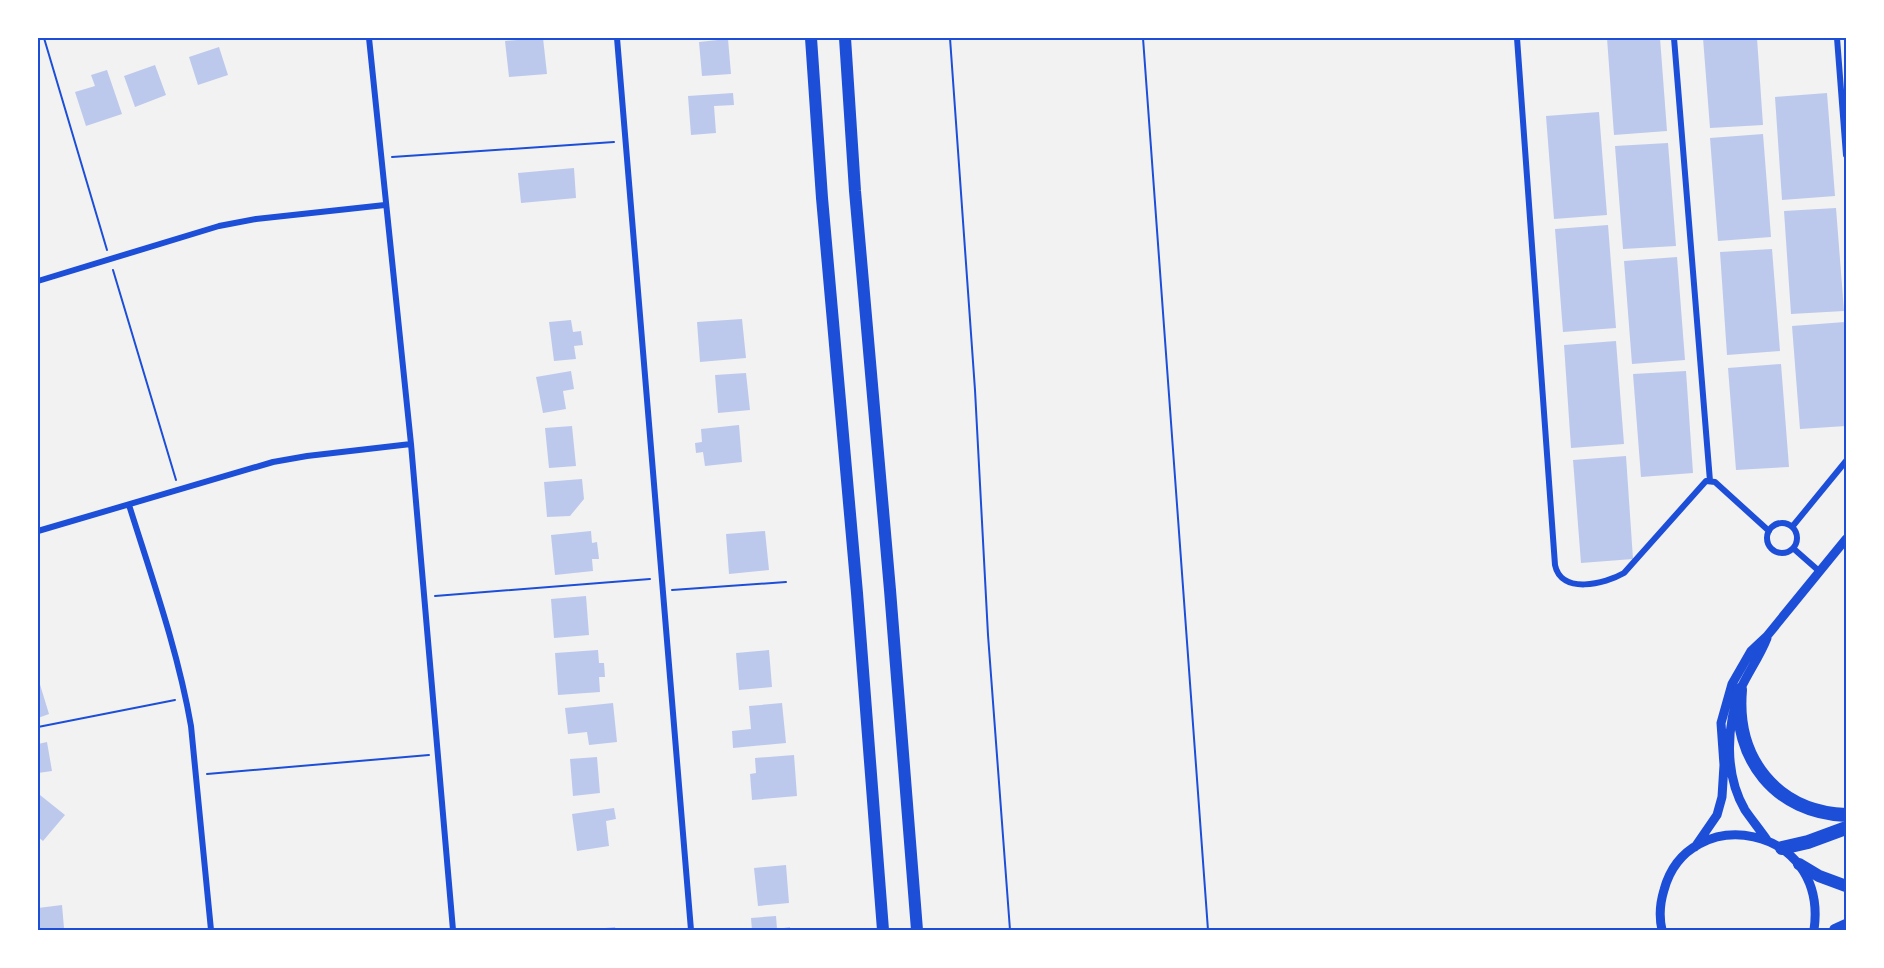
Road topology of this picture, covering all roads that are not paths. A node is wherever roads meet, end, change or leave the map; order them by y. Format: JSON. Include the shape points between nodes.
{"nodes":[{"id":1,"x":369,"y":38,"type":"edge"},
{"id":2,"x":617,"y":38,"type":"edge"},
{"id":3,"x":811,"y":38,"type":"edge"},
{"id":4,"x":845,"y":38,"type":"edge"},
{"id":5,"x":1517,"y":38,"type":"edge"},
{"id":6,"x":1674,"y":38,"type":"edge"},
{"id":7,"x":1837,"y":38,"type":"edge"},
{"id":8,"x":1846,"y":154,"type":"edge"},
{"id":9,"x":385,"y":205,"type":"junction"},
{"id":10,"x":38,"y":281,"type":"edge"},
{"id":11,"x":411,"y":444,"type":"junction"},
{"id":12,"x":1846,"y":461,"type":"edge"},
{"id":13,"x":1710,"y":481,"type":"junction"},
{"id":14,"x":129,"y":505,"type":"junction"},
{"id":15,"x":1792,"y":527,"type":"junction"},
{"id":16,"x":38,"y":531,"type":"edge"},
{"id":17,"x":1769,"y":531,"type":"junction"},
{"id":18,"x":1846,"y":539,"type":"edge"},
{"id":19,"x":1794,"y":549,"type":"junction"},
{"id":20,"x":1819,"y":571,"type":"junction"},
{"id":21,"x":1767,"y":636,"type":"junction"},
{"id":22,"x":1740,"y":690,"type":"junction"},
{"id":23,"x":1846,"y":815,"type":"edge"},
{"id":24,"x":1846,"y":828,"type":"edge"},
{"id":25,"x":1767,"y":840,"type":"junction"},
{"id":26,"x":1695,"y":847,"type":"junction"},
{"id":27,"x":1782,"y":848,"type":"junction"},
{"id":28,"x":1799,"y":864,"type":"junction"},
{"id":29,"x":1846,"y":886,"type":"edge"},
{"id":30,"x":1846,"y":925,"type":"edge"},
{"id":31,"x":211,"y":930,"type":"edge"},
{"id":32,"x":453,"y":930,"type":"edge"},
{"id":33,"x":691,"y":930,"type":"edge"},
{"id":34,"x":883,"y":930,"type":"edge"},
{"id":35,"x":917,"y":930,"type":"edge"},
{"id":36,"x":1662,"y":930,"type":"edge"},
{"id":37,"x":1814,"y":930,"type":"edge"},
{"id":38,"x":1834,"y":930,"type":"edge"}],
"edges":[{"from":1,"to":9,"type":"street"},
{"from":2,"to":33,"type":"street"},
{"from":3,"to":34,"type":"main road"},
{"from":4,"to":35,"type":"main road"},
{"from":5,"to":13,"type":"street","via":[[1558,575],[1575,585],[1606,581],[1624,573],[1701,485]]},
{"from":6,"to":13,"type":"street"},
{"from":7,"to":8,"type":"street"},
{"from":9,"to":10,"type":"street","via":[[219,226]]},
{"from":9,"to":11,"type":"street"},
{"from":11,"to":14,"type":"street","via":[[273,462]]},
{"from":11,"to":32,"type":"street"},
{"from":12,"to":15,"type":"street"},
{"from":13,"to":17,"type":"street"},
{"from":14,"to":16,"type":"street"},
{"from":14,"to":31,"type":"street","via":[[186,697]]},
{"from":15,"to":17,"type":"street","via":[[1783,523]]},
{"from":15,"to":19,"type":"street","via":[[1798,538]]},
{"from":17,"to":19,"type":"street","via":[[1767,542],[1773,551],[1784,554]]},
{"from":18,"to":20,"type":"street"},
{"from":19,"to":20,"type":"street"},
{"from":20,"to":21,"type":"street"},
{"from":21,"to":22,"type":"street"},
{"from":21,"to":26,"type":"street","via":[[1746,658],[1727,698],[1721,723],[1722,797],[1717,815]]},
{"from":22,"to":23,"type":"highway","via":[[1744,741],[1760,772],[1799,805]]},
{"from":22,"to":25,"type":"street","via":[[1731,721],[1731,770],[1745,809]]},
{"from":24,"to":27,"type":"highway"},
{"from":25,"to":26,"type":"street","via":[[1730,835]]},
{"from":25,"to":27,"type":"street"},
{"from":26,"to":36,"type":"street","via":[[1673,869],[1666,883],[1660,902]]},
{"from":27,"to":28,"type":"street"},
{"from":28,"to":29,"type":"main road"},
{"from":28,"to":37,"type":"street","via":[[1815,897]]},
{"from":30,"to":38,"type":"main road"}]}
